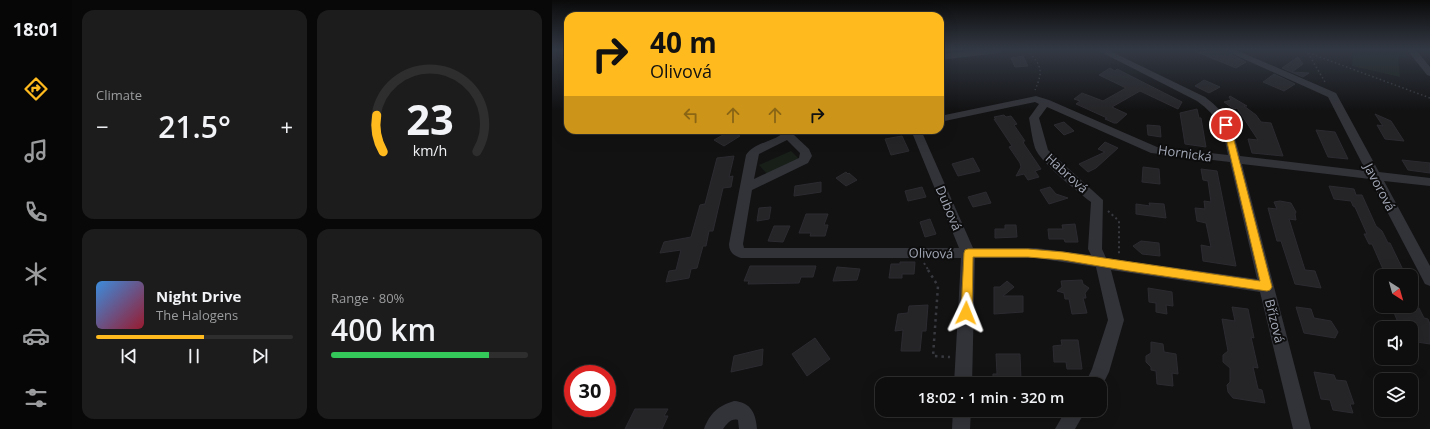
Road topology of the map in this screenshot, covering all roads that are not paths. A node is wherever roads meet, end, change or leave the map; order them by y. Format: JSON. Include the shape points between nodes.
{"nodes":[{"id":1,"x":1142,"y":70,"type":"edge"},
{"id":2,"x":1274,"y":70,"type":"edge"},
{"id":3,"x":1045,"y":102,"type":"junction"},
{"id":4,"x":944,"y":118,"type":"edge"},
{"id":5,"x":787,"y":134,"type":"edge"},
{"id":6,"x":790,"y":134,"type":"edge"},
{"id":7,"x":918,"y":134,"type":"edge"},
{"id":8,"x":1236,"y":160,"type":"junction"},
{"id":9,"x":1374,"y":175,"type":"junction"},
{"id":10,"x":1430,"y":182,"type":"edge"},
{"id":11,"x":746,"y":188,"type":"junction"},
{"id":12,"x":968,"y":253,"type":"junction"},
{"id":13,"x":1100,"y":262,"type":"junction"},
{"id":14,"x":1430,"y":280,"type":"edge"},
{"id":15,"x":1267,"y":287,"type":"junction"},
{"id":16,"x":963,"y":377,"type":"edge"},
{"id":17,"x":1098,"y":377,"type":"edge"},
{"id":18,"x":962,"y":417,"type":"edge"},
{"id":19,"x":1072,"y":417,"type":"edge"},
{"id":20,"x":713,"y":429,"type":"edge"},
{"id":21,"x":748,"y":429,"type":"edge"},
{"id":22,"x":961,"y":429,"type":"edge"},
{"id":23,"x":1064,"y":429,"type":"edge"},
{"id":24,"x":1302,"y":429,"type":"edge"}],
"edges":[{"from":1,"to":8,"type":"street","name":"Břízová","via":[[1215,108],[1224,119]]},
{"from":2,"to":9,"type":"street","name":"Javorová","via":[[1330,94]]},
{"from":3,"to":4,"type":"street","name":"Hornická","via":[[1032,98]]},
{"from":3,"to":8,"type":"street","name":"Hornická","via":[[1150,148]]},
{"from":3,"to":13,"type":"street","name":"Habrová","via":[[1034,118],[1042,150],[1072,180],[1097,200],[1095,248]]},
{"from":5,"to":11,"type":"street","name":"Olivová","via":[[753,153]]},
{"from":6,"to":11,"type":"street","via":[[805,152],[804,160]]},
{"from":7,"to":12,"type":"street","name":"Dubová"},
{"from":8,"to":9,"type":"street","name":"Hornická"},
{"from":8,"to":15,"type":"street","name":"Břízová"},
{"from":9,"to":10,"type":"street","name":"Hornická"},
{"from":9,"to":14,"type":"street","name":"Javorová"},
{"from":11,"to":12,"type":"street","name":"Olivová","via":[[736,244],[741,253]]},
{"from":12,"to":13,"type":"street","name":"Olivová","via":[[1036,253]]},
{"from":12,"to":16,"type":"street","name":"Dubová"},
{"from":13,"to":15,"type":"street","name":"Olivová"},
{"from":13,"to":17,"type":"street","name":"Habrová","via":[[1116,320]]},
{"from":15,"to":24,"type":"street","name":"Břízová"},
{"from":18,"to":22,"type":"street"},
{"from":19,"to":23,"type":"street"},
{"from":20,"to":21,"type":"street","via":[[726,413],[737,410],[746,414]]}]}
